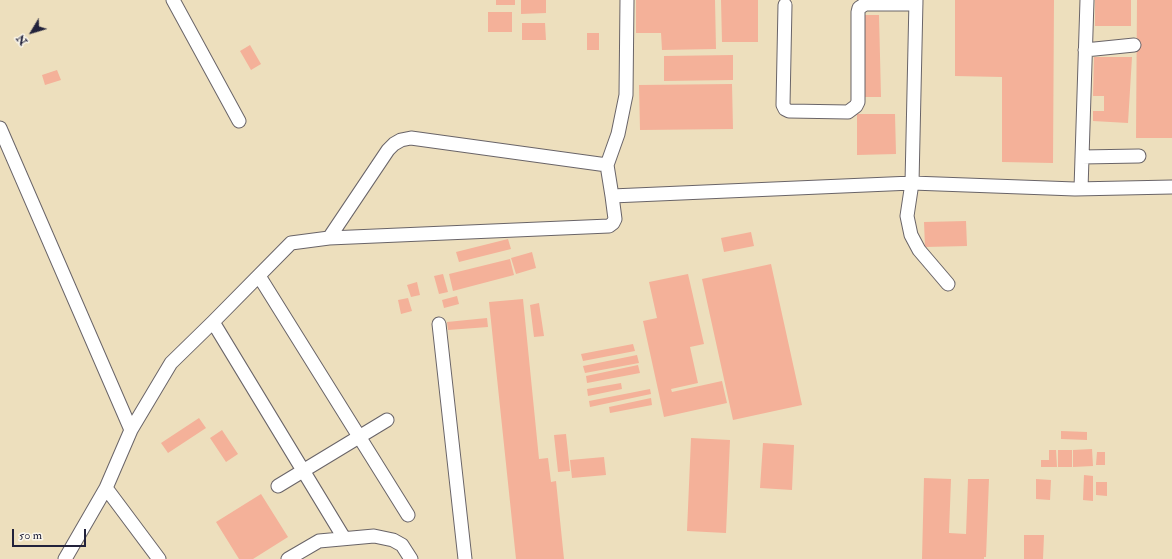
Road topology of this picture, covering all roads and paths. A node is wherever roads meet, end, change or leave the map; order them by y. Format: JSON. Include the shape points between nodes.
{"nodes":[{"id":1,"x":173,"y":0,"type":"edge"},
{"id":2,"x":627,"y":0,"type":"edge"},
{"id":3,"x":1087,"y":0,"type":"edge"},
{"id":4,"x":916,"y":2,"type":"edge"},
{"id":5,"x":785,"y":5,"type":"dead end"},
{"id":6,"x":1134,"y":45,"type":"dead end"},
{"id":7,"x":1086,"y":50,"type":"junction"},
{"id":8,"x":239,"y":121,"type":"dead end"},
{"id":9,"x":0,"y":128,"type":"edge"},
{"id":10,"x":1139,"y":156,"type":"dead end"},
{"id":11,"x":1082,"y":157,"type":"junction"},
{"id":12,"x":607,"y":165,"type":"junction"},
{"id":13,"x":912,"y":183,"type":"junction"},
{"id":14,"x":1172,"y":187,"type":"edge"},
{"id":15,"x":1081,"y":189,"type":"junction"},
{"id":16,"x":612,"y":196,"type":"junction"},
{"id":17,"x":329,"y":238,"type":"junction"},
{"id":18,"x":259,"y":276,"type":"junction"},
{"id":19,"x":948,"y":284,"type":"dead end"},
{"id":20,"x":213,"y":322,"type":"junction"},
{"id":21,"x":439,"y":324,"type":"dead end"},
{"id":22,"x":386,"y":420,"type":"dead end"},
{"id":23,"x":131,"y":430,"type":"junction"},
{"id":24,"x":359,"y":437,"type":"junction"},
{"id":25,"x":303,"y":470,"type":"junction"},
{"id":26,"x":278,"y":486,"type":"dead end"},
{"id":27,"x":106,"y":488,"type":"junction"},
{"id":28,"x":408,"y":515,"type":"dead end"},
{"id":29,"x":344,"y":538,"type":"junction"},
{"id":30,"x":64,"y":559,"type":"edge"},
{"id":31,"x":159,"y":559,"type":"edge"},
{"id":32,"x":288,"y":559,"type":"edge"},
{"id":33,"x":411,"y":559,"type":"edge"},
{"id":34,"x":465,"y":559,"type":"edge"}],
"edges":[{"from":1,"to":8,"type":"street"},
{"from":2,"to":12,"type":"street","via":[[626,95],[618,134]]},
{"from":3,"to":7,"type":"street"},
{"from":4,"to":5,"type":"street","via":[[865,4],[859,8],[858,102],[848,112],[789,111],[783,105]]},
{"from":4,"to":13,"type":"street"},
{"from":6,"to":7,"type":"street"},
{"from":7,"to":11,"type":"street"},
{"from":9,"to":23,"type":"street"},
{"from":10,"to":11,"type":"street"},
{"from":11,"to":15,"type":"street"},
{"from":12,"to":16,"type":"street"},
{"from":12,"to":17,"type":"street","via":[[411,138],[401,140],[388,150]]},
{"from":13,"to":15,"type":"street"},
{"from":13,"to":16,"type":"street"},
{"from":13,"to":19,"type":"street","via":[[907,216],[911,235],[919,250]]},
{"from":14,"to":15,"type":"street"},
{"from":16,"to":17,"type":"street","via":[[614,219],[609,226]]},
{"from":17,"to":18,"type":"street","via":[[291,243]]},
{"from":18,"to":20,"type":"street"},
{"from":18,"to":24,"type":"street"},
{"from":20,"to":23,"type":"street","via":[[171,364]]},
{"from":20,"to":25,"type":"street"},
{"from":21,"to":34,"type":"street"},
{"from":22,"to":24,"type":"street"},
{"from":23,"to":27,"type":"street"},
{"from":24,"to":25,"type":"street"},
{"from":24,"to":28,"type":"street"},
{"from":25,"to":26,"type":"street"},
{"from":25,"to":29,"type":"street"},
{"from":27,"to":30,"type":"street"},
{"from":27,"to":31,"type":"street"},
{"from":29,"to":32,"type":"street","via":[[318,541]]},
{"from":29,"to":33,"type":"street","via":[[374,536],[393,540],[402,545]]}]}
